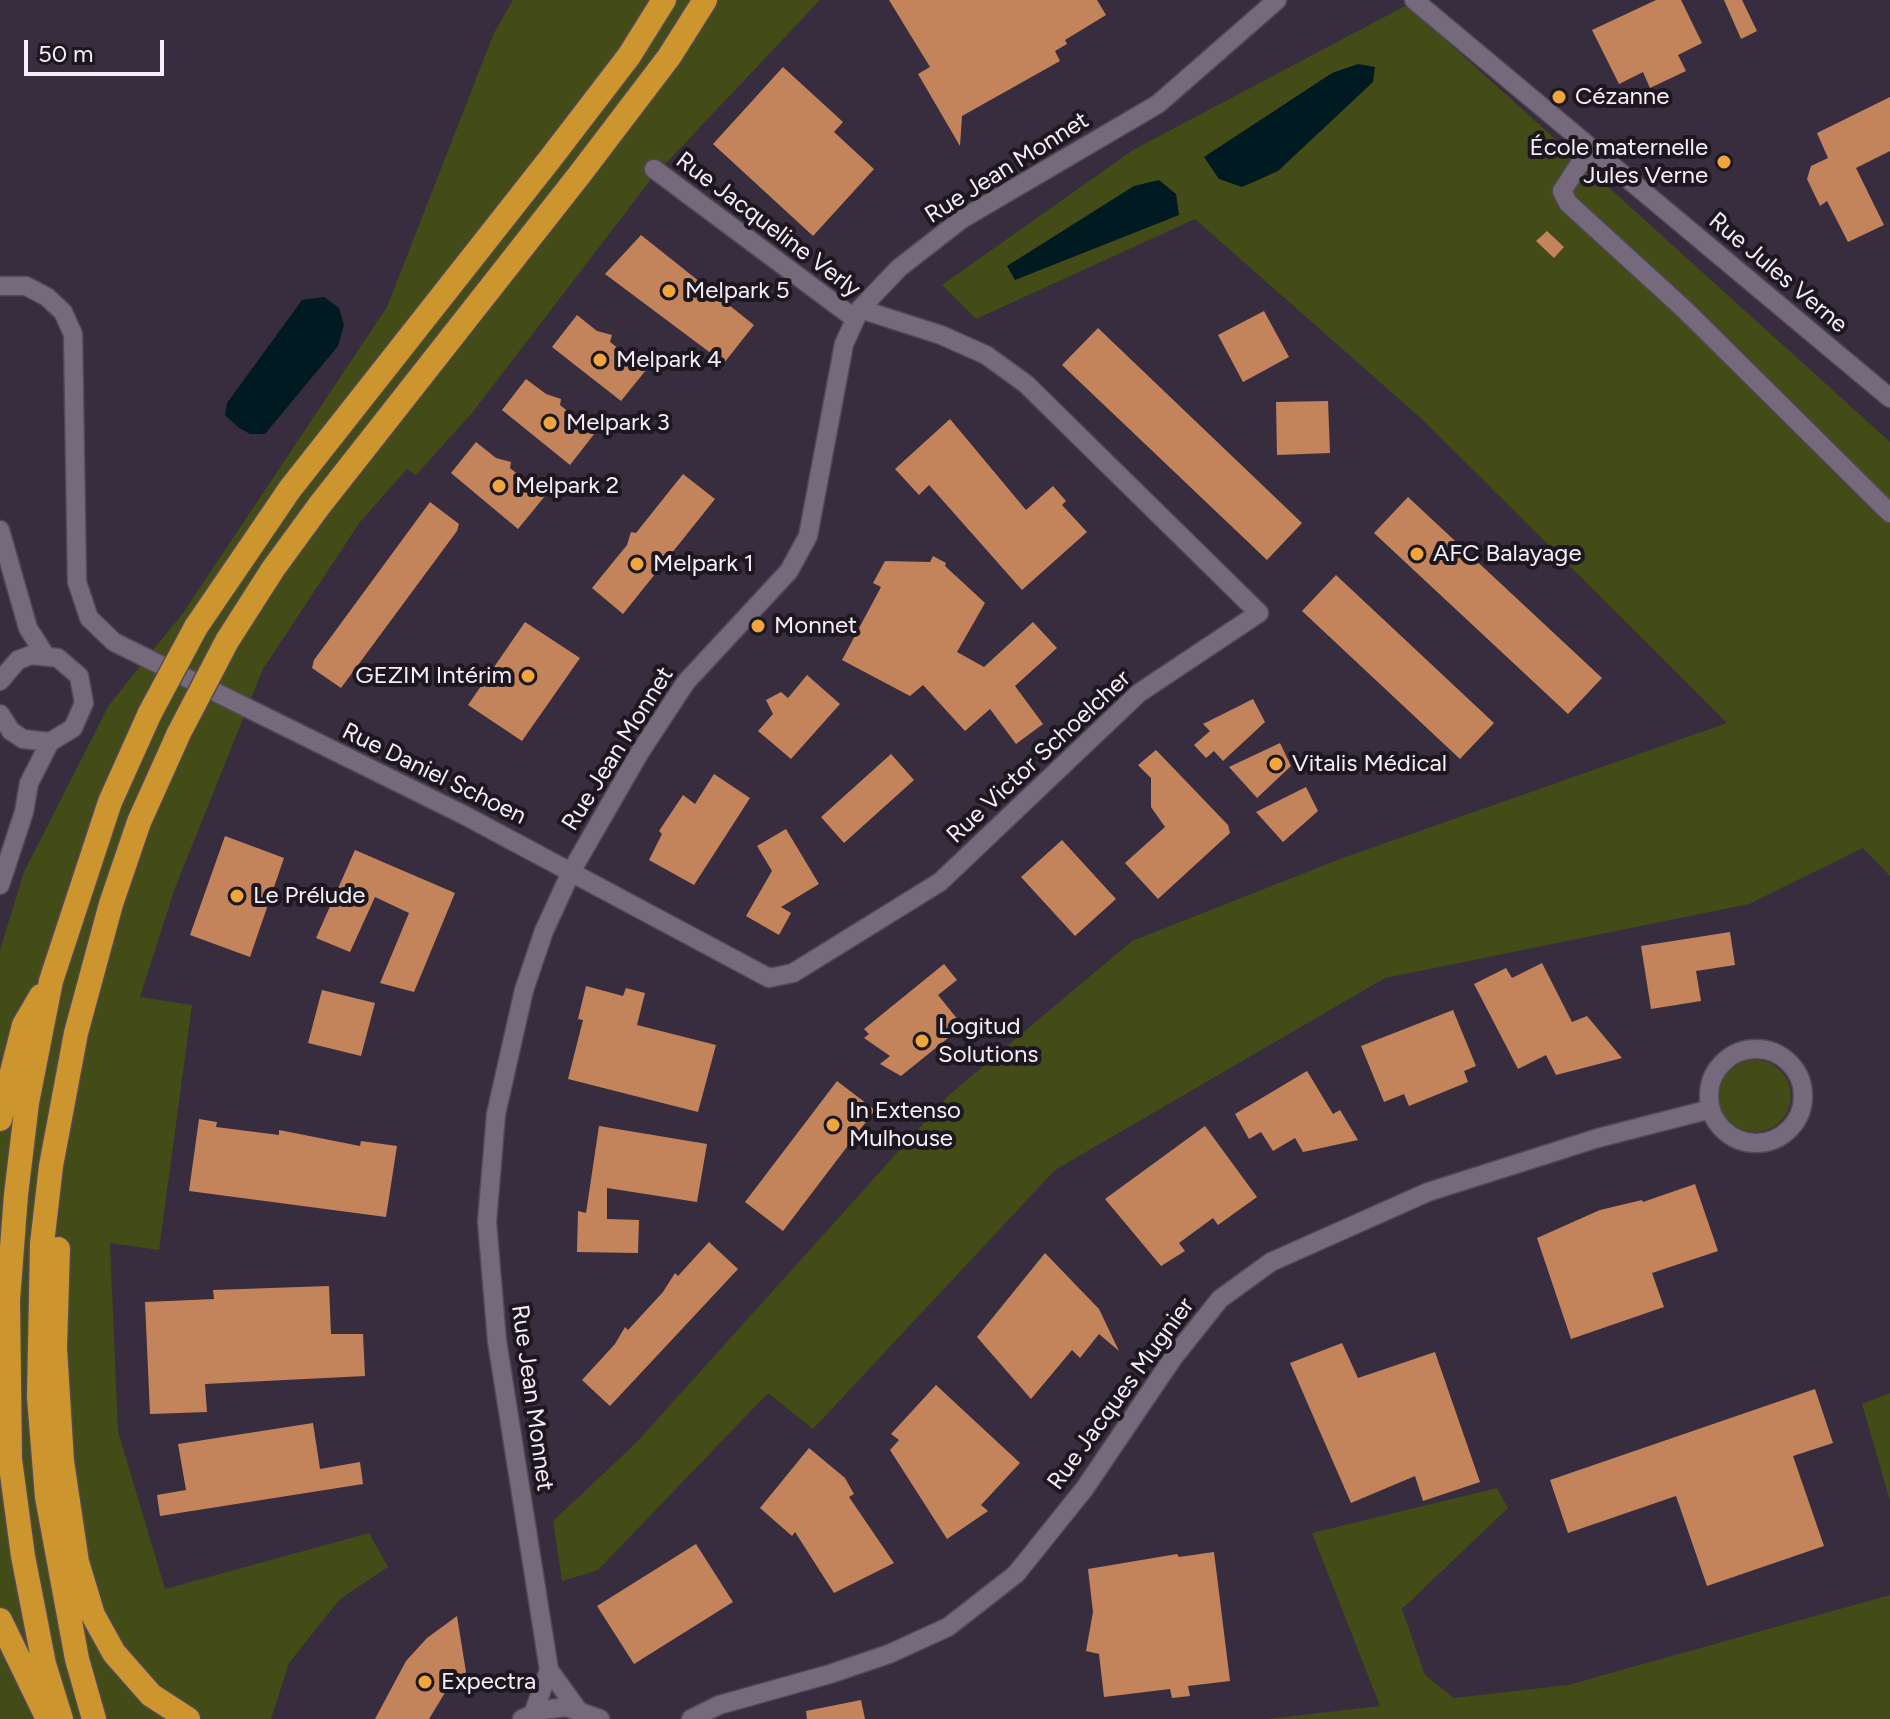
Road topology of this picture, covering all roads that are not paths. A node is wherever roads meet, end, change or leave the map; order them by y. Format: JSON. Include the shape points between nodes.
{"nodes":[{"id":1,"x":648,"y":0,"type":"edge"},
{"id":2,"x":664,"y":0,"type":"edge"},
{"id":3,"x":705,"y":0,"type":"edge"},
{"id":4,"x":1277,"y":0,"type":"edge"},
{"id":5,"x":1414,"y":0,"type":"edge"},
{"id":6,"x":629,"y":56,"type":"junction"},
{"id":7,"x":1590,"y":148,"type":"junction"},
{"id":8,"x":654,"y":169,"type":"dead end"},
{"id":9,"x":0,"y":286,"type":"edge"},
{"id":10,"x":857,"y":314,"type":"junction"},
{"id":11,"x":1890,"y":398,"type":"edge"},
{"id":12,"x":1890,"y":513,"type":"edge"},
{"id":13,"x":0,"y":530,"type":"edge"},
{"id":14,"x":28,"y":628,"type":"junction"},
{"id":15,"x":45,"y":655,"type":"junction"},
{"id":16,"x":18,"y":660,"type":"junction"},
{"id":17,"x":0,"y":681,"type":"edge"},
{"id":18,"x":1,"y":719,"type":"edge"},
{"id":19,"x":23,"y":739,"type":"junction"},
{"id":20,"x":50,"y":742,"type":"junction"},
{"id":21,"x":29,"y":783,"type":"junction"},
{"id":22,"x":572,"y":870,"type":"junction"},
{"id":23,"x":0,"y":885,"type":"edge"},
{"id":24,"x":51,"y":981,"type":"junction"},
{"id":25,"x":1711,"y":1109,"type":"junction"},
{"id":26,"x":0,"y":1119,"type":"edge"},
{"id":27,"x":51,"y":1166,"type":"junction"},
{"id":28,"x":0,"y":1620,"type":"edge"},
{"id":29,"x":549,"y":1670,"type":"junction"},
{"id":30,"x":578,"y":1710,"type":"junction"},
{"id":31,"x":528,"y":1717,"type":"edge"},
{"id":32,"x":47,"y":1719,"type":"edge"},
{"id":33,"x":61,"y":1719,"type":"edge"},
{"id":34,"x":94,"y":1719,"type":"edge"},
{"id":35,"x":188,"y":1719,"type":"edge"},
{"id":36,"x":600,"y":1719,"type":"edge"},
{"id":37,"x":691,"y":1719,"type":"edge"}],
"edges":[{"from":1,"to":6,"type":"highway","via":[[628,33]]},
{"from":2,"to":6,"type":"highway"},
{"from":3,"to":27,"type":"highway","bridge":true,"via":[[589,162],[319,506],[227,641],[141,815],[111,904],[76,1033]]},
{"from":4,"to":10,"type":"street","name":"Rue Jean Monnet","via":[[1158,104],[962,219],[899,268]]},
{"from":5,"to":7,"type":"street","name":"Rue Jules Verne"},
{"from":6,"to":24,"type":"highway","bridge":true,"via":[[290,489],[196,627],[110,802]]},
{"from":7,"to":11,"type":"street","name":"Rue Jules Verne"},
{"from":7,"to":12,"type":"street","via":[[1562,191],[1568,203],[1684,309]]},
{"from":8,"to":10,"type":"street","name":"Rue Jacqueline Verly"},
{"from":9,"to":22,"type":"street","name":"Rue Daniel Schoen","via":[[26,286],[47,297],[63,312],[73,334],[77,582],[89,618],[114,642]]},
{"from":10,"to":22,"type":"street","name":"Rue Jean Monnet","via":[[844,344],[808,536],[789,571],[686,682]]},
{"from":10,"to":22,"type":"street","name":"Rue Victor Schoelcher","via":[[941,335],[986,355],[1026,384],[1259,613],[1139,693],[940,882],[793,973],[769,978]]},
{"from":13,"to":14,"type":"street"},
{"from":14,"to":15,"type":"street"},
{"from":14,"to":16,"type":"street"},
{"from":15,"to":16,"type":"street"},
{"from":15,"to":20,"type":"street","via":[[70,665],[79,676],[84,703],[73,728]]},
{"from":16,"to":17,"type":"street"},
{"from":18,"to":19,"type":"street"},
{"from":19,"to":20,"type":"street"},
{"from":19,"to":21,"type":"street"},
{"from":20,"to":21,"type":"street"},
{"from":21,"to":23,"type":"street"},
{"from":22,"to":29,"type":"street","name":"Rue Jean Monnet","via":[[524,990],[496,1114],[487,1208],[497,1341]]},
{"from":24,"to":26,"type":"highway","via":[[24,1025]]},
{"from":24,"to":33,"type":"highway","via":[[18,1180],[6,1378],[23,1556],[44,1664]]},
{"from":25,"to":25,"type":"street","via":[[1726,1132],[1739,1140],[1766,1141],[1780,1136],[1797,1118],[1803,1091],[1791,1065],[1766,1050],[1735,1054],[1712,1077]]},
{"from":25,"to":37,"type":"street","name":"Rue Jacques Mugnier","via":[[1428,1192],[1271,1262],[1214,1306],[1085,1488],[1016,1574],[948,1627],[899,1649],[719,1705]]},
{"from":27,"to":34,"type":"highway","via":[[39,1305],[39,1397],[53,1534]]},
{"from":27,"to":35,"type":"highway","via":[[58,1223],[55,1348],[62,1461],[77,1562],[93,1615],[114,1653],[151,1695]]},
{"from":28,"to":32,"type":"highway"},
{"from":29,"to":30,"type":"street","name":"Rue Jean Monnet"},
{"from":29,"to":31,"type":"street","name":"Rue Jean Monnet"},
{"from":30,"to":31,"type":"street","via":[[555,1708]]},
{"from":30,"to":36,"type":"street"}]}
